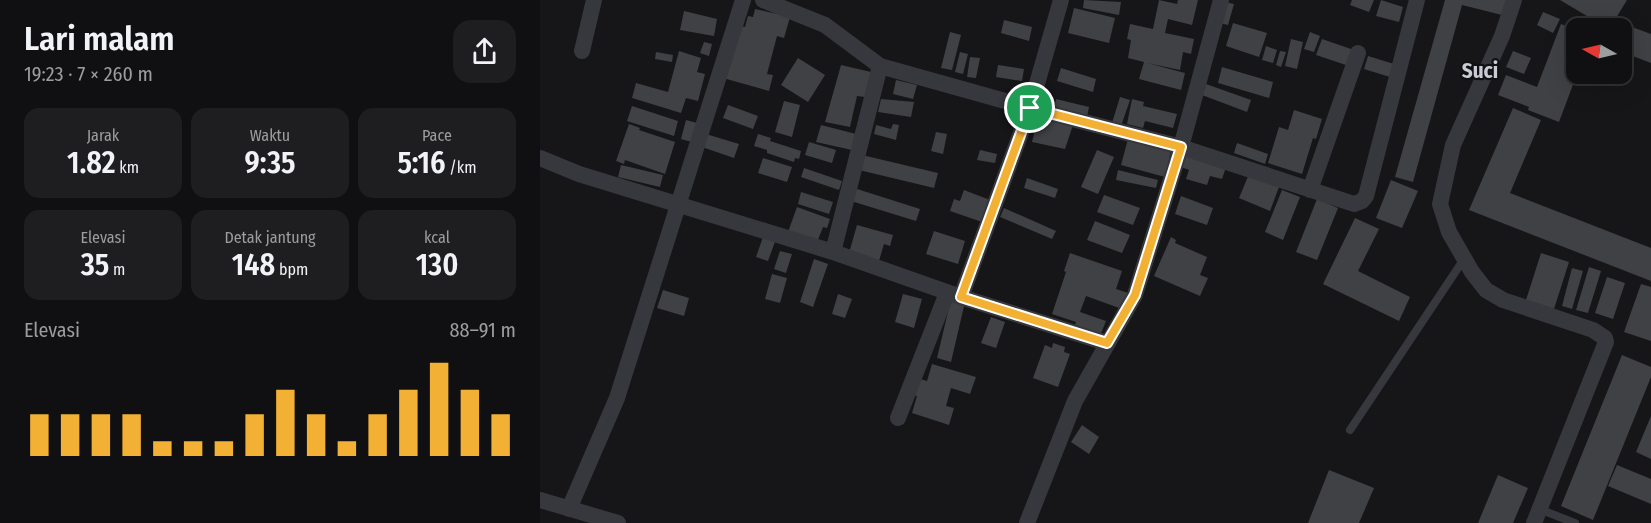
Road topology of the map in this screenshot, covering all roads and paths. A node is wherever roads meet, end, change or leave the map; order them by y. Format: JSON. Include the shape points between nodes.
{"nodes":[{"id":1,"x":594,"y":0,"type":"edge"},
{"id":2,"x":743,"y":0,"type":"edge"},
{"id":3,"x":765,"y":0,"type":"edge"},
{"id":4,"x":1061,"y":0,"type":"edge"},
{"id":5,"x":1221,"y":0,"type":"edge"},
{"id":6,"x":1417,"y":0,"type":"edge"},
{"id":7,"x":1514,"y":0,"type":"edge"},
{"id":8,"x":582,"y":51,"type":"dead end"},
{"id":9,"x":1358,"y":53,"type":"dead end"},
{"id":10,"x":880,"y":66,"type":"junction"},
{"id":11,"x":1030,"y":108,"type":"junction"},
{"id":12,"x":1181,"y":147,"type":"junction"},
{"id":13,"x":540,"y":158,"type":"edge"},
{"id":14,"x":1310,"y":190,"type":"junction"},
{"id":15,"x":677,"y":205,"type":"junction"},
{"id":16,"x":833,"y":252,"type":"junction"},
{"id":17,"x":1465,"y":259,"type":"junction"},
{"id":18,"x":954,"y":295,"type":"junction"},
{"id":19,"x":1107,"y":343,"type":"junction"},
{"id":20,"x":898,"y":418,"type":"dead end"},
{"id":21,"x":1350,"y":430,"type":"dead end"},
{"id":22,"x":540,"y":501,"type":"edge"},
{"id":23,"x":569,"y":509,"type":"junction"},
{"id":24,"x":1537,"y":516,"type":"edge"},
{"id":25,"x":618,"y":523,"type":"edge"},
{"id":26,"x":1027,"y":523,"type":"edge"},
{"id":27,"x":1575,"y":523,"type":"edge"}],
"edges":[{"from":1,"to":8,"type":"street"},
{"from":2,"to":15,"type":"street"},
{"from":3,"to":10,"type":"street","via":[[825,25]]},
{"from":4,"to":11,"type":"street"},
{"from":5,"to":12,"type":"street"},
{"from":6,"to":14,"type":"street","via":[[1366,196],[1354,204]]},
{"from":7,"to":17,"type":"street","via":[[1454,145],[1440,204],[1449,232]]},
{"from":9,"to":14,"type":"street"},
{"from":10,"to":11,"type":"street"},
{"from":10,"to":16,"type":"street"},
{"from":11,"to":12,"type":"street"},
{"from":11,"to":18,"type":"street"},
{"from":12,"to":14,"type":"street"},
{"from":12,"to":19,"type":"street","via":[[1135,295]]},
{"from":13,"to":15,"type":"street"},
{"from":15,"to":16,"type":"street"},
{"from":15,"to":23,"type":"street","via":[[617,398]]},
{"from":16,"to":18,"type":"street"},
{"from":17,"to":21,"type":"lane"},
{"from":17,"to":24,"type":"street","via":[[1486,290],[1503,300],[1593,330],[1605,338]]},
{"from":18,"to":19,"type":"street"},
{"from":18,"to":20,"type":"street"},
{"from":19,"to":26,"type":"street","via":[[1075,401]]},
{"from":22,"to":23,"type":"street"},
{"from":23,"to":25,"type":"street"},
{"from":24,"to":27,"type":"lane"}]}
